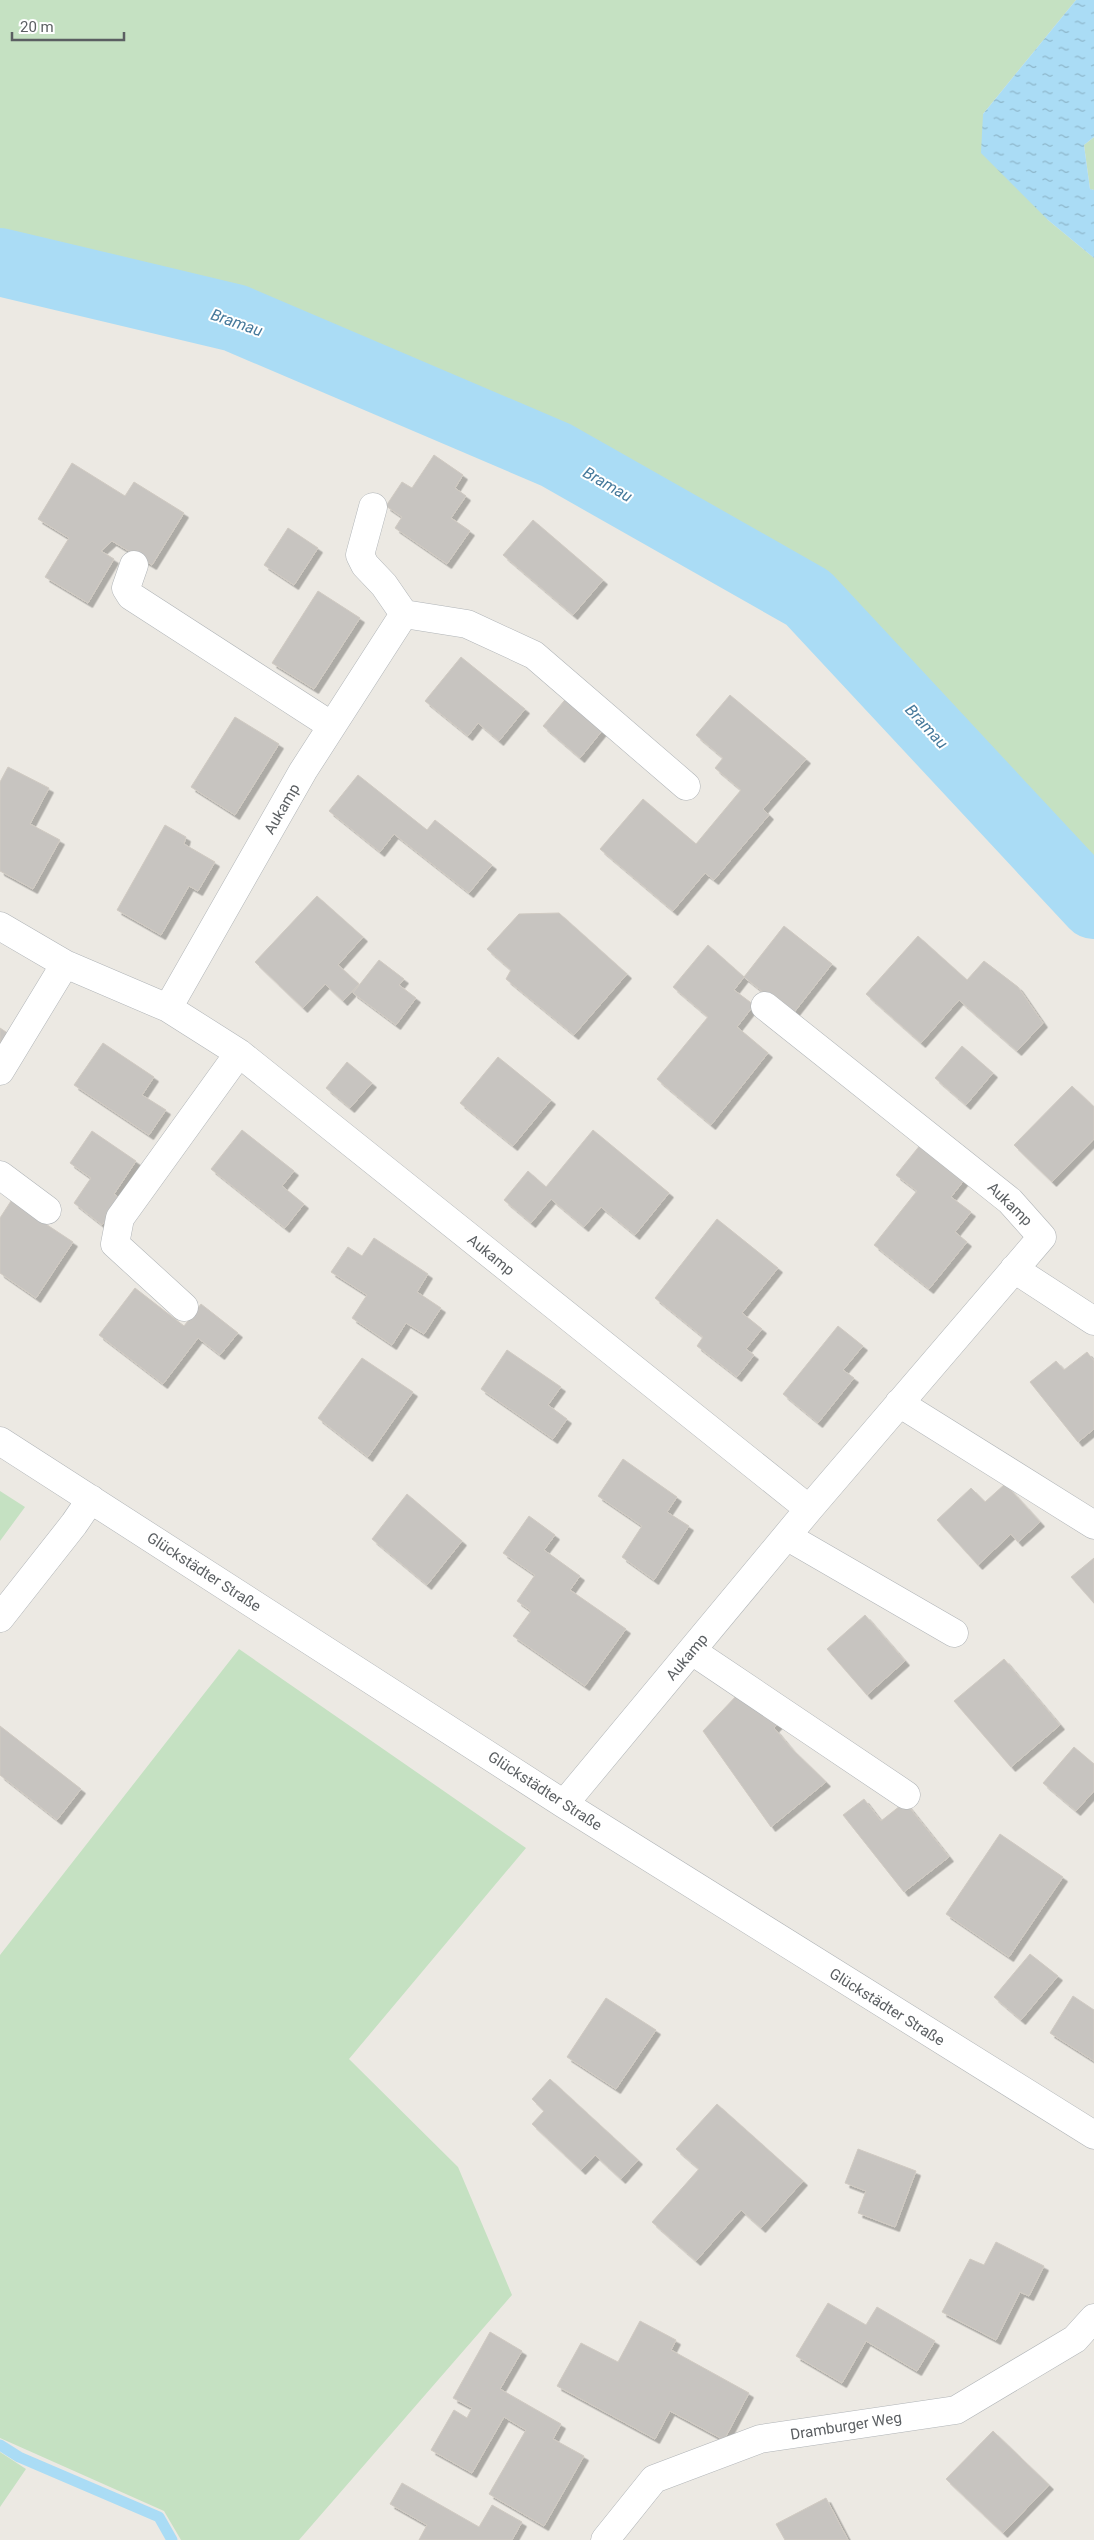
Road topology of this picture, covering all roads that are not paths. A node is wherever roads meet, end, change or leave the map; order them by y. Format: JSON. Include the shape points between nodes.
{"nodes":[{"id":1,"x":373,"y":507,"type":"dead end"},
{"id":2,"x":134,"y":564,"type":"dead end"},
{"id":3,"x":404,"y":614,"type":"junction"},
{"id":4,"x":332,"y":726,"type":"junction"},
{"id":5,"x":686,"y":786,"type":"dead end"},
{"id":6,"x":0,"y":926,"type":"edge"},
{"id":7,"x":65,"y":964,"type":"junction"},
{"id":8,"x":765,"y":1006,"type":"dead end"},
{"id":9,"x":168,"y":1008,"type":"junction"},
{"id":10,"x":239,"y":1053,"type":"junction"},
{"id":11,"x":0,"y":1071,"type":"edge"},
{"id":12,"x":0,"y":1175,"type":"edge"},
{"id":13,"x":47,"y":1210,"type":"dead end"},
{"id":14,"x":1014,"y":1269,"type":"junction"},
{"id":15,"x":184,"y":1307,"type":"dead end"},
{"id":16,"x":1094,"y":1320,"type":"edge"},
{"id":17,"x":899,"y":1403,"type":"junction"},
{"id":18,"x":0,"y":1441,"type":"edge"},
{"id":19,"x":90,"y":1498,"type":"junction"},
{"id":20,"x":808,"y":1509,"type":"junction"},
{"id":21,"x":1094,"y":1525,"type":"edge"},
{"id":22,"x":788,"y":1537,"type":"junction"},
{"id":23,"x":0,"y":1618,"type":"edge"},
{"id":24,"x":954,"y":1633,"type":"dead end"},
{"id":25,"x":692,"y":1651,"type":"junction"},
{"id":26,"x":906,"y":1794,"type":"dead end"},
{"id":27,"x":564,"y":1804,"type":"junction"},
{"id":28,"x":1094,"y":2135,"type":"edge"},
{"id":29,"x":1094,"y":2318,"type":"edge"},
{"id":30,"x":605,"y":2540,"type":"edge"}],
"edges":[{"from":1,"to":3,"type":"street","via":[[360,555]]},
{"from":2,"to":4,"type":"street","via":[[127,592]]},
{"from":3,"to":4,"type":"street","name":"Aukamp"},
{"from":3,"to":5,"type":"street","via":[[467,624],[534,655]]},
{"from":4,"to":9,"type":"street","name":"Aukamp"},
{"from":6,"to":7,"type":"street","name":"Aukamp"},
{"from":7,"to":9,"type":"street","name":"Aukamp"},
{"from":7,"to":11,"type":"street"},
{"from":8,"to":14,"type":"street","name":"Aukamp","via":[[1010,1200],[1042,1237]]},
{"from":9,"to":10,"type":"street","name":"Aukamp"},
{"from":10,"to":15,"type":"street","via":[[120,1218],[114,1244]]},
{"from":10,"to":20,"type":"street","name":"Aukamp"},
{"from":12,"to":13,"type":"street"},
{"from":14,"to":16,"type":"street"},
{"from":14,"to":17,"type":"street","name":"Aukamp"},
{"from":17,"to":20,"type":"street","name":"Aukamp"},
{"from":17,"to":21,"type":"street"},
{"from":18,"to":19,"type":"street","name":"Glückstädter Straße"},
{"from":19,"to":23,"type":"street","via":[[74,1524]]},
{"from":19,"to":27,"type":"street","name":"Glückstädter Straße"},
{"from":20,"to":22,"type":"street","name":"Aukamp"},
{"from":22,"to":24,"type":"street"},
{"from":22,"to":25,"type":"street","name":"Aukamp"},
{"from":25,"to":26,"type":"street"},
{"from":25,"to":27,"type":"street","name":"Aukamp"},
{"from":27,"to":28,"type":"street","name":"Glückstädter Straße"},
{"from":29,"to":30,"type":"street","name":"Dramburger Weg","via":[[1075,2339],[956,2410],[760,2439],[654,2479]]}]}
